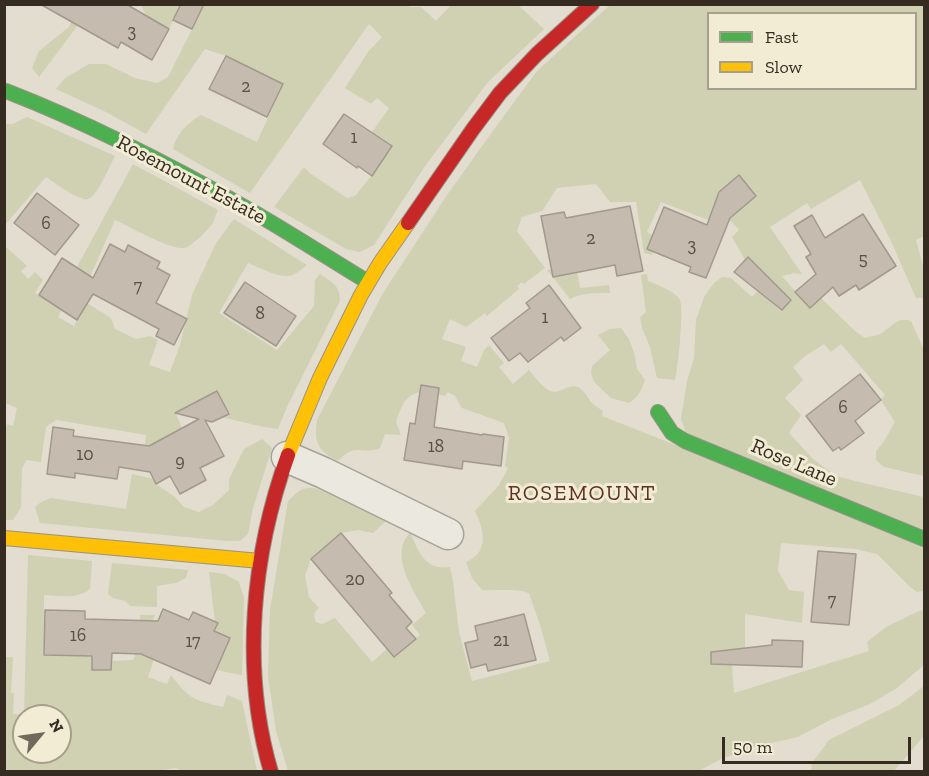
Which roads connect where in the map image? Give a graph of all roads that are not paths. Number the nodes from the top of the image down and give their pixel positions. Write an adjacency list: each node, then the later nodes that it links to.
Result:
1 (592, 4): 3 (street)
2 (6, 91): 3 (street, Rosemount Estate)
3 (368, 282): 5 (street)
4 (658, 412): 8 (street, Rose Lane)
5 (287, 457): 6 (street); 9 (street)
6 (448, 534)
7 (4, 538): 9 (street)
8 (924, 539)
9 (260, 561): 10 (street)
10 (271, 771)

